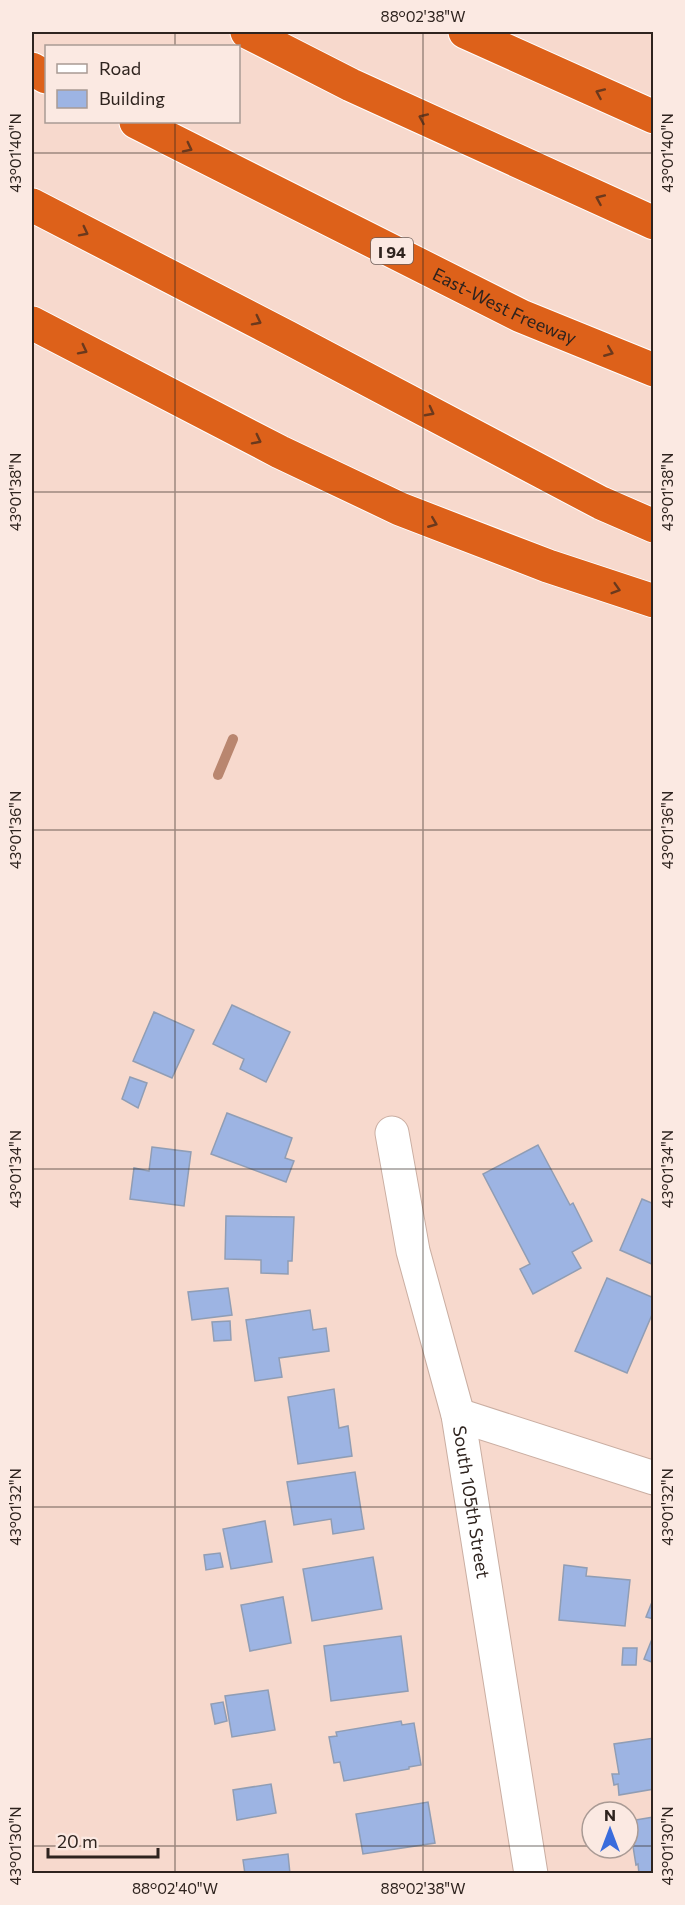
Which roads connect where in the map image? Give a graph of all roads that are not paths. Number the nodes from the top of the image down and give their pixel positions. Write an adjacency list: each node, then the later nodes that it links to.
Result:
1 (248, 32): 6 (highway, one-way to 1)
2 (465, 32): 3 (highway, one-way to 2)
3 (654, 117)
4 (138, 123): 8 (highway, East-West Freeway / I 94, one-way to 8)
5 (32, 206): 9 (highway, one-way to 9)
6 (654, 223)
7 (32, 323): 10 (highway, one-way to 10)
8 (654, 370)
9 (654, 526)
10 (654, 601)
11 (392, 1133): 12 (street, South 105th Street)
12 (458, 1415): 13 (street); 14 (street, South 105th Street)
13 (654, 1478)
14 (531, 1874)

